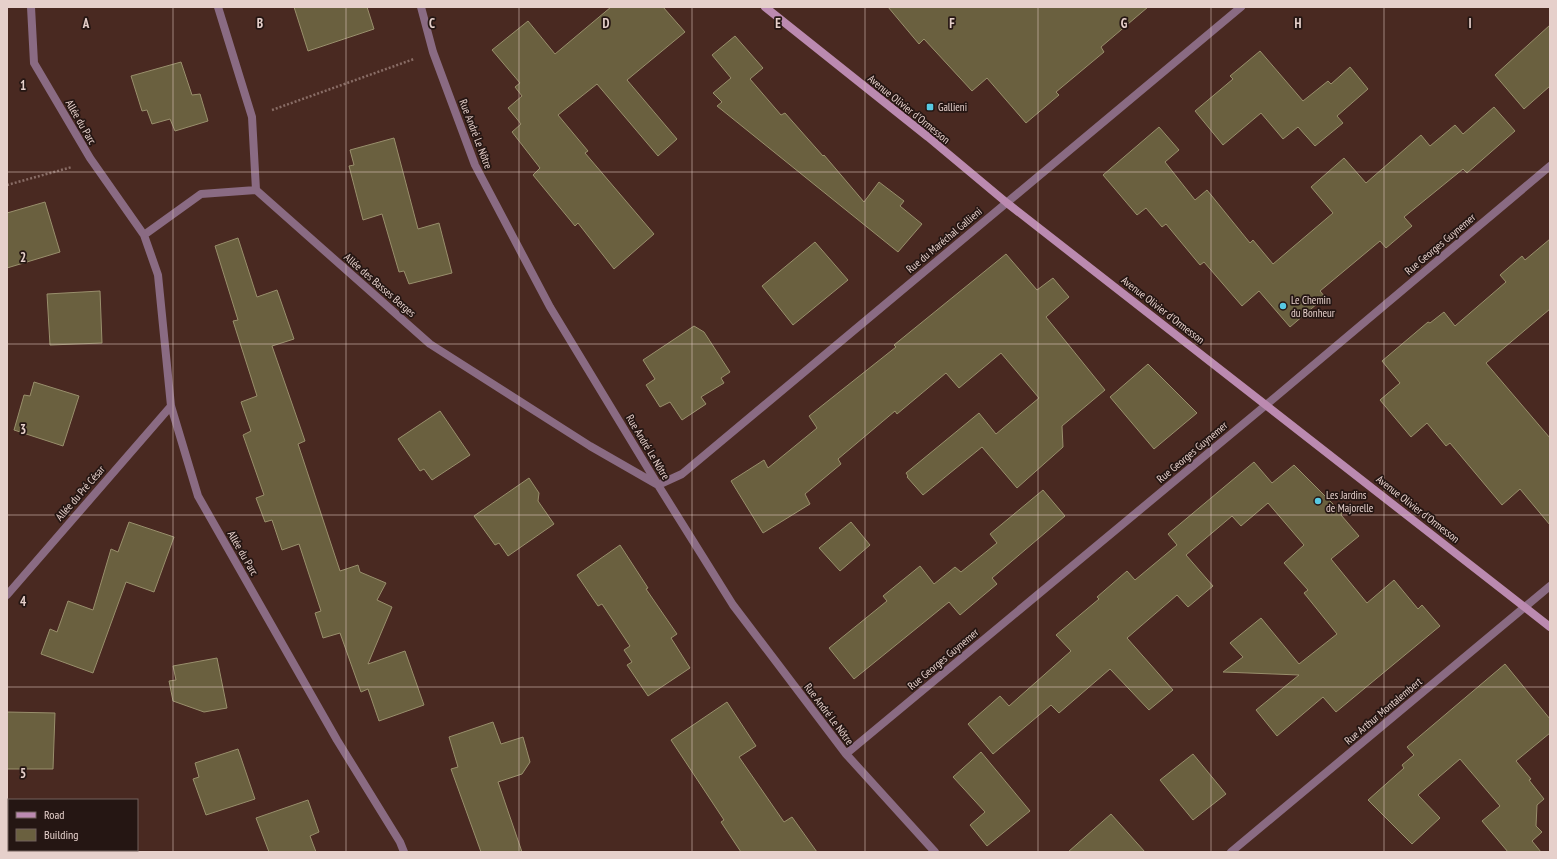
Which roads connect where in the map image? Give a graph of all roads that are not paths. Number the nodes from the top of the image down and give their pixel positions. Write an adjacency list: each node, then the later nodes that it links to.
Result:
1 (31, 7): 9 (street, Allée du Parc)
2 (218, 7): 7 (street)
3 (421, 7): 12 (street, Rue André Le Nôtre)
4 (765, 7): 8 (main road, Avenue Olivier d'Ormesson)
5 (1241, 7): 8 (street, Rue du Maréchal Gallieni)
6 (1550, 166): 10 (street, Rue Georges Guynemer)
7 (256, 190): 9 (street); 12 (street, Allée des Basses Berges)
8 (1007, 203): 10 (main road, Avenue Olivier d'Ormesson); 12 (street, Rue du Maréchal Gallieni)
9 (144, 235): 11 (street, Allée du Parc)
10 (1266, 405): 15 (main road, Avenue Olivier d'Ormesson); 17 (street, Rue Georges Guynemer)
11 (171, 406): 14 (street, Allée du Pré César); 18 (street, Allée du Parc)
12 (658, 484): 17 (street, Rue André Le Nôtre)
13 (1550, 586): 15 (street, Rue Arthur Montalembert)
14 (7, 595)
15 (1524, 607): 16 (main road, Avenue Olivier d'Ormesson); 20 (street, Rue Arthur Montalembert)
16 (1550, 627)
17 (846, 754): 19 (street, Rue André Le Nôtre)
18 (404, 852)
19 (935, 852)
20 (1231, 852)

